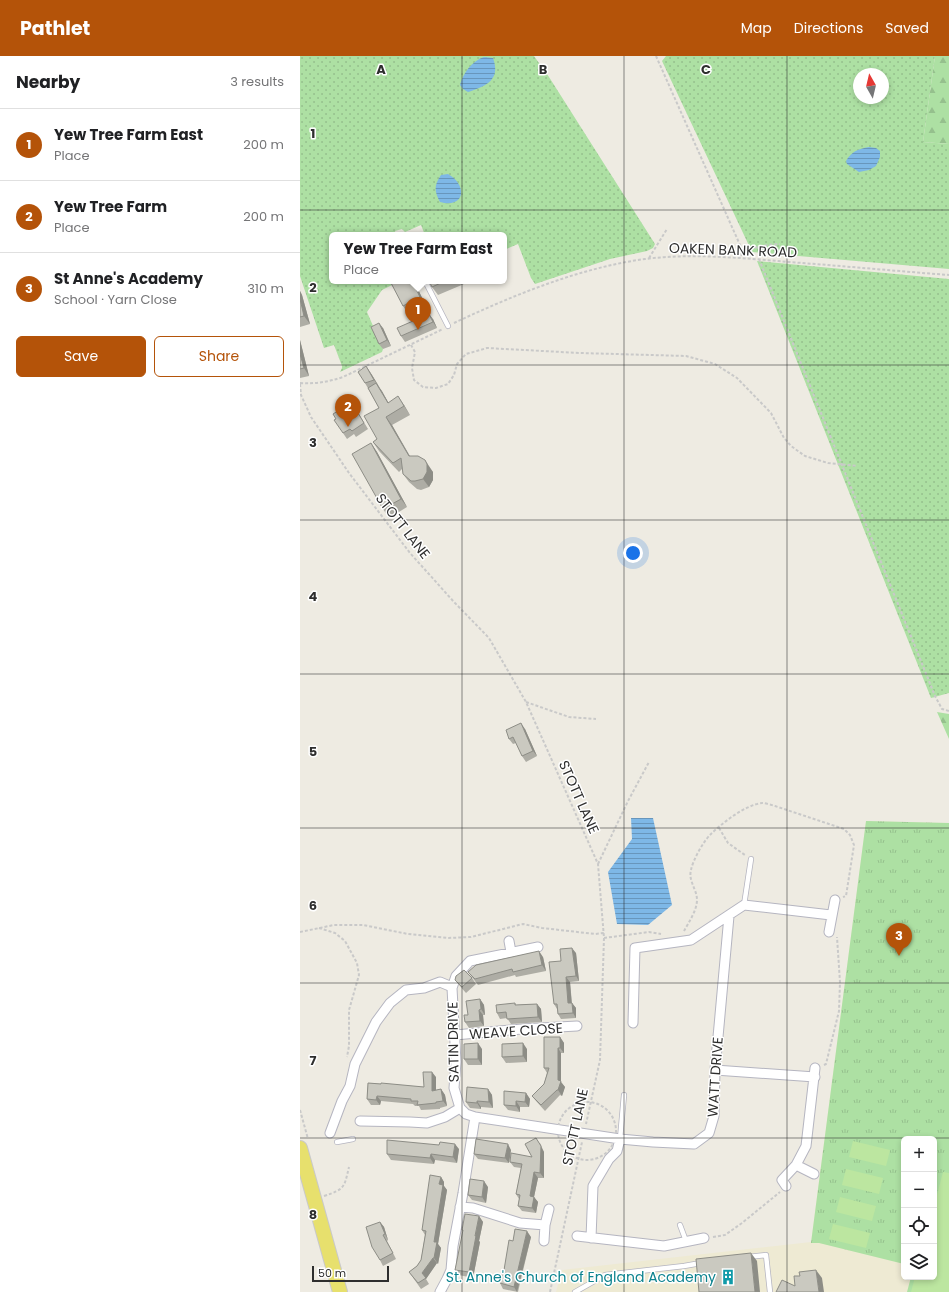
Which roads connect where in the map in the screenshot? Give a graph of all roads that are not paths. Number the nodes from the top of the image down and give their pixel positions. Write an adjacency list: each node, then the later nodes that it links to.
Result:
1 (427, 284): 2 (lane)
2 (448, 326)
3 (751, 859): 5 (lane)
4 (835, 900): 6 (street)
5 (744, 905): 6 (street); 7 (street)
6 (831, 915): 8 (street)
7 (729, 916): 13 (street); 16 (street, WATT DRIVE)
8 (830, 932)
9 (509, 941): 11 (street)
10 (538, 947): 11 (street, SATIN DRIVE)
11 (511, 952): 12 (street, SATIN DRIVE)
12 (452, 987): 15 (street, SATIN DRIVE); 21 (street, SATIN DRIVE)
13 (633, 1023)
14 (577, 1026): 15 (street, WEAVE CLOSE)
15 (455, 1035): 18 (street, SATIN DRIVE)
16 (715, 1070): 23 (street, WATT DRIVE); 26 (street)
17 (624, 1095): 23 (lane)
18 (460, 1108): 19 (street); 20 (street)
19 (475, 1117): 23 (street, WATT DRIVE); 29 (street)
20 (360, 1121)
21 (330, 1133)
22 (352, 1139): 24 (lane)
23 (620, 1139): 34 (street)
24 (337, 1142)
25 (304, 1144): 40 (main road)
26 (796, 1165): 27 (street); 28 (street)
27 (814, 1174)
28 (786, 1186)
29 (460, 1207): 31 (street); 41 (street)
30 (548, 1209): 31 (street)
31 (545, 1225): 37 (street)
32 (680, 1225): 36 (lane)
33 (577, 1236): 34 (street)
34 (591, 1238): 36 (street)
35 (704, 1238): 36 (street)
36 (686, 1241)
37 (544, 1242)
38 (744, 1258): 43 (lane)
39 (706, 1262): 42 (lane)
40 (340, 1292)
41 (440, 1292)
42 (576, 1292)
43 (770, 1292)

